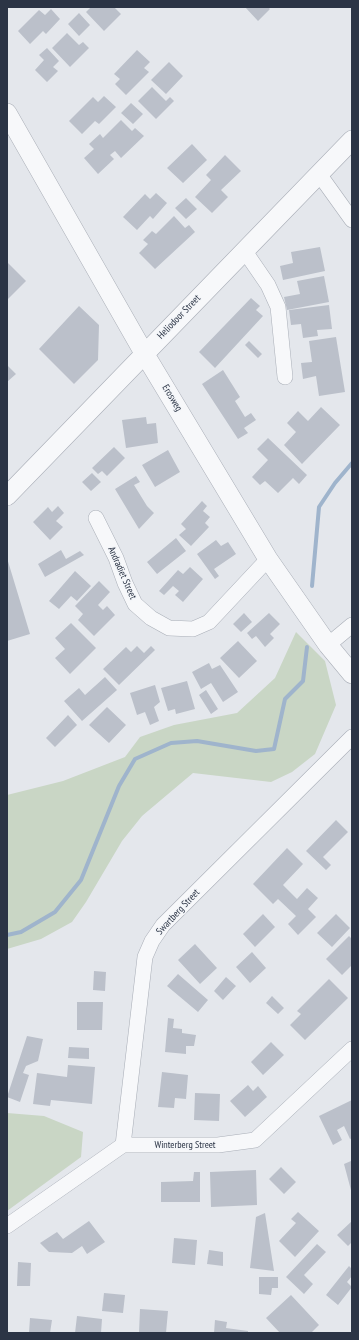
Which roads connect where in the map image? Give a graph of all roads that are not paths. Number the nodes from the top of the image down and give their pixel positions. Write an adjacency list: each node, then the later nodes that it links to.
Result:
1 (7, 113): 6 (street, Erosweg)
2 (352, 140): 3 (street, Heliodoor Street)
3 (319, 174): 4 (street); 5 (street, Heliodoor Street)
4 (352, 220)
5 (244, 250): 6 (street, Heliodoor Street); 7 (street)
6 (144, 353): 8 (street, Heliodoor Street); 10 (street, Erosweg)
7 (285, 377)
8 (7, 496)
9 (96, 518): 10 (street, Andradiet Street)
10 (268, 559): 12 (street, Erosweg)
11 (352, 625): 12 (street)
12 (328, 645): 13 (street, Erosweg)
13 (352, 674)
14 (352, 737): 16 (street, Swartberg Street)
15 (352, 1049): 16 (street, Winterberg Street)
16 (124, 1145): 17 (street)
17 (7, 1226)

